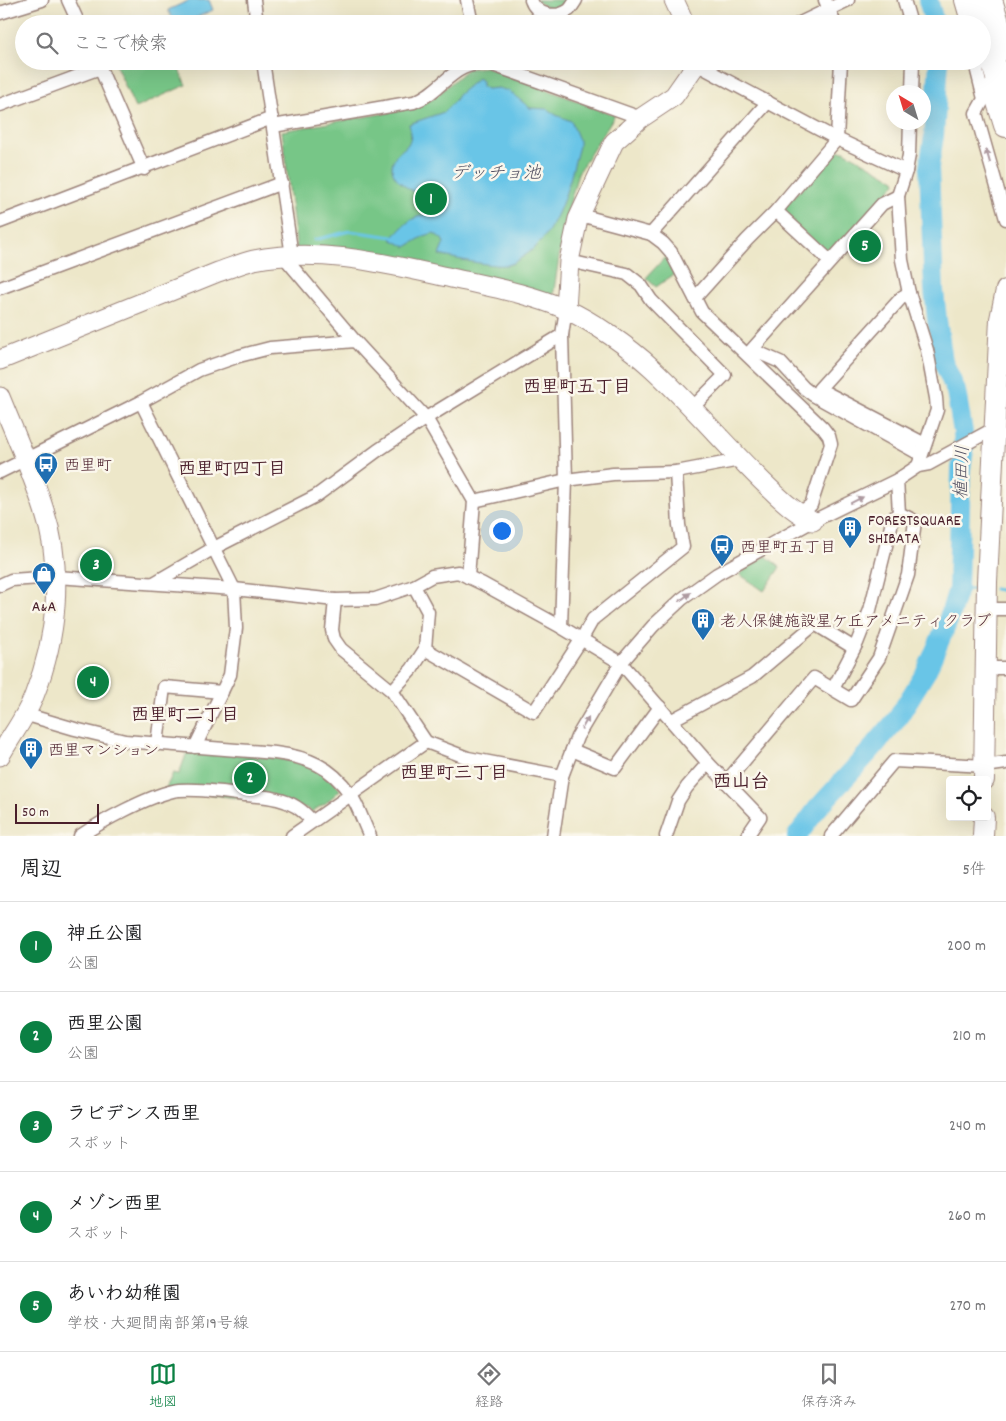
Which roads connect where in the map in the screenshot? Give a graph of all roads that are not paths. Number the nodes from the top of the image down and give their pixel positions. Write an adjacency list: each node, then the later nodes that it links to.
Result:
1 (42, 0): 15 (street)
2 (68, 0): 16 (street)
3 (254, 0): 17 (street)
4 (467, 0): 18 (street)
5 (531, 0): 19 (street)
6 (576, 0): 20 (street)
7 (674, 0): 21 (street)
8 (848, 0): 14 (street)
9 (904, 0): 23 (street)
10 (967, 0): 24 (highway)
11 (974, 0): 25 (highway)
12 (990, 0): 26 (highway)
13 (999, 0): 27 (highway)
14 (827, 4): 22 (street)
15 (0, 13)
16 (75, 15)
17 (256, 15)
18 (470, 15)
19 (549, 15)
20 (557, 15)
21 (681, 15)
22 (811, 15)
23 (908, 15)
24 (971, 15)
25 (979, 15)
26 (989, 15)
27 (1006, 24)
28 (991, 54): 42 (highway)
29 (86, 70): 43 (street)
30 (100, 70): 49 (street)
31 (264, 70): 45 (street)
32 (459, 70): 45 (street)
33 (507, 70): 44 (street)
34 (692, 70): 44 (street)
35 (709, 70): 41 (street)
36 (841, 70): 48 (street)
37 (913, 70): 40 (street)
38 (977, 70): 55 (street, one-way to 38)
39 (991, 70): 46 (highway)
40 (912, 85)
41 (768, 102): 48 (street); 57 (street)
42 (1006, 103)
43 (0, 105)
44 (641, 118): 54 (street)
45 (273, 122): 49 (street); 51 (street)
46 (1006, 125)
47 (910, 130): 50 (street)
48 (837, 139): 50 (street); 53 (street)
49 (144, 168): 56 (street)
50 (906, 171): 52 (street)
51 (282, 183): 58 (street); 61 (street)
52 (898, 196): 60 (street); 62 (street)
53 (776, 211): 60 (street); 64 (street)
54 (580, 215): 57 (street); 59 (street)
55 (1006, 219)
56 (0, 222)
57 (651, 234): 64 (street)
58 (288, 256): 65 (street); 67 (street); 69 (street)
59 (569, 261): 65 (street); 72 (street)
60 (830, 261): 68 (street)
61 (0, 288)
62 (909, 292): 75 (street); 75 (street)
63 (1005, 294): 74 (main road)
64 (695, 298): 68 (street)
65 (566, 309): 66 (street); 72 (street)
66 (562, 335): 73 (street); 81 (street)
67 (355, 341): 71 (street); 73 (street)
68 (748, 355): 75 (street); 85 (street)
69 (0, 360)
70 (0, 397): 77 (street)
71 (141, 402): 77 (street); 86 (street)
72 (692, 408): 76 (street)
73 (426, 418): 83 (street); 86 (street)
74 (988, 431): 78 (street); 93 (main road)
75 (920, 448): 78 (street)
76 (740, 460): 80 (street); 85 (street)
77 (25, 461): 79 (street); 88 (street)
78 (924, 465): 82 (street)
79 (0, 472)
80 (676, 472): 81 (street); 96 (street)
81 (566, 480): 83 (street); 95 (street)
82 (896, 480): 84 (street); 85 (street, one-way to 82)
83 (474, 501): 87 (street)
84 (899, 513): 97 (street); 101 (street)
85 (805, 518): 99 (street, one-way to 85)
86 (214, 548): 89 (street); 92 (street)
87 (468, 576): 91 (street); 95 (street)
88 (56, 577): 89 (street); 90 (street); 105 (street)
89 (154, 583): 92 (street)
90 (0, 585)
91 (414, 586): 94 (street); 98 (street)
92 (234, 589): 94 (street); 103 (street)
93 (992, 599): 100 (main road)
94 (334, 600): 102 (street)
95 (561, 627): 96 (street)
96 (581, 640): 98 (street); 99 (street)
97 (854, 648): 101 (street); 106 (street)
98 (425, 649): 102 (street)
99 (621, 663): 104 (street); 110 (street, one-way to 99)
100 (996, 668): 114 (main road)
101 (833, 689): 116 (street)
102 (392, 691): 107 (street)
103 (222, 692): 108 (street); 109 (street)
104 (660, 707): 106 (street); 110 (street)
105 (24, 714): 108 (street); 111 (street)
106 (672, 720): 112 (street)
107 (426, 742): 115 (street); 117 (street)
108 (157, 744): 109 (street)
109 (195, 747): 117 (street)
110 (572, 750): 115 (street)
111 (0, 756)
112 (708, 763): 116 (street); 124 (street)
113 (1006, 763): 114 (street)
114 (985, 773): 126 (street)
115 (562, 776): 123 (street)
116 (726, 782): 125 (street)
117 (351, 795): 118 (street); 122 (street)
118 (312, 821): 120 (street); 121 (street)
119 (984, 821): 127 (main road)
120 (80, 836)
121 (292, 836)
122 (370, 836)
123 (553, 836)
124 (666, 836)
125 (747, 836)
126 (832, 836)
127 (984, 836)

